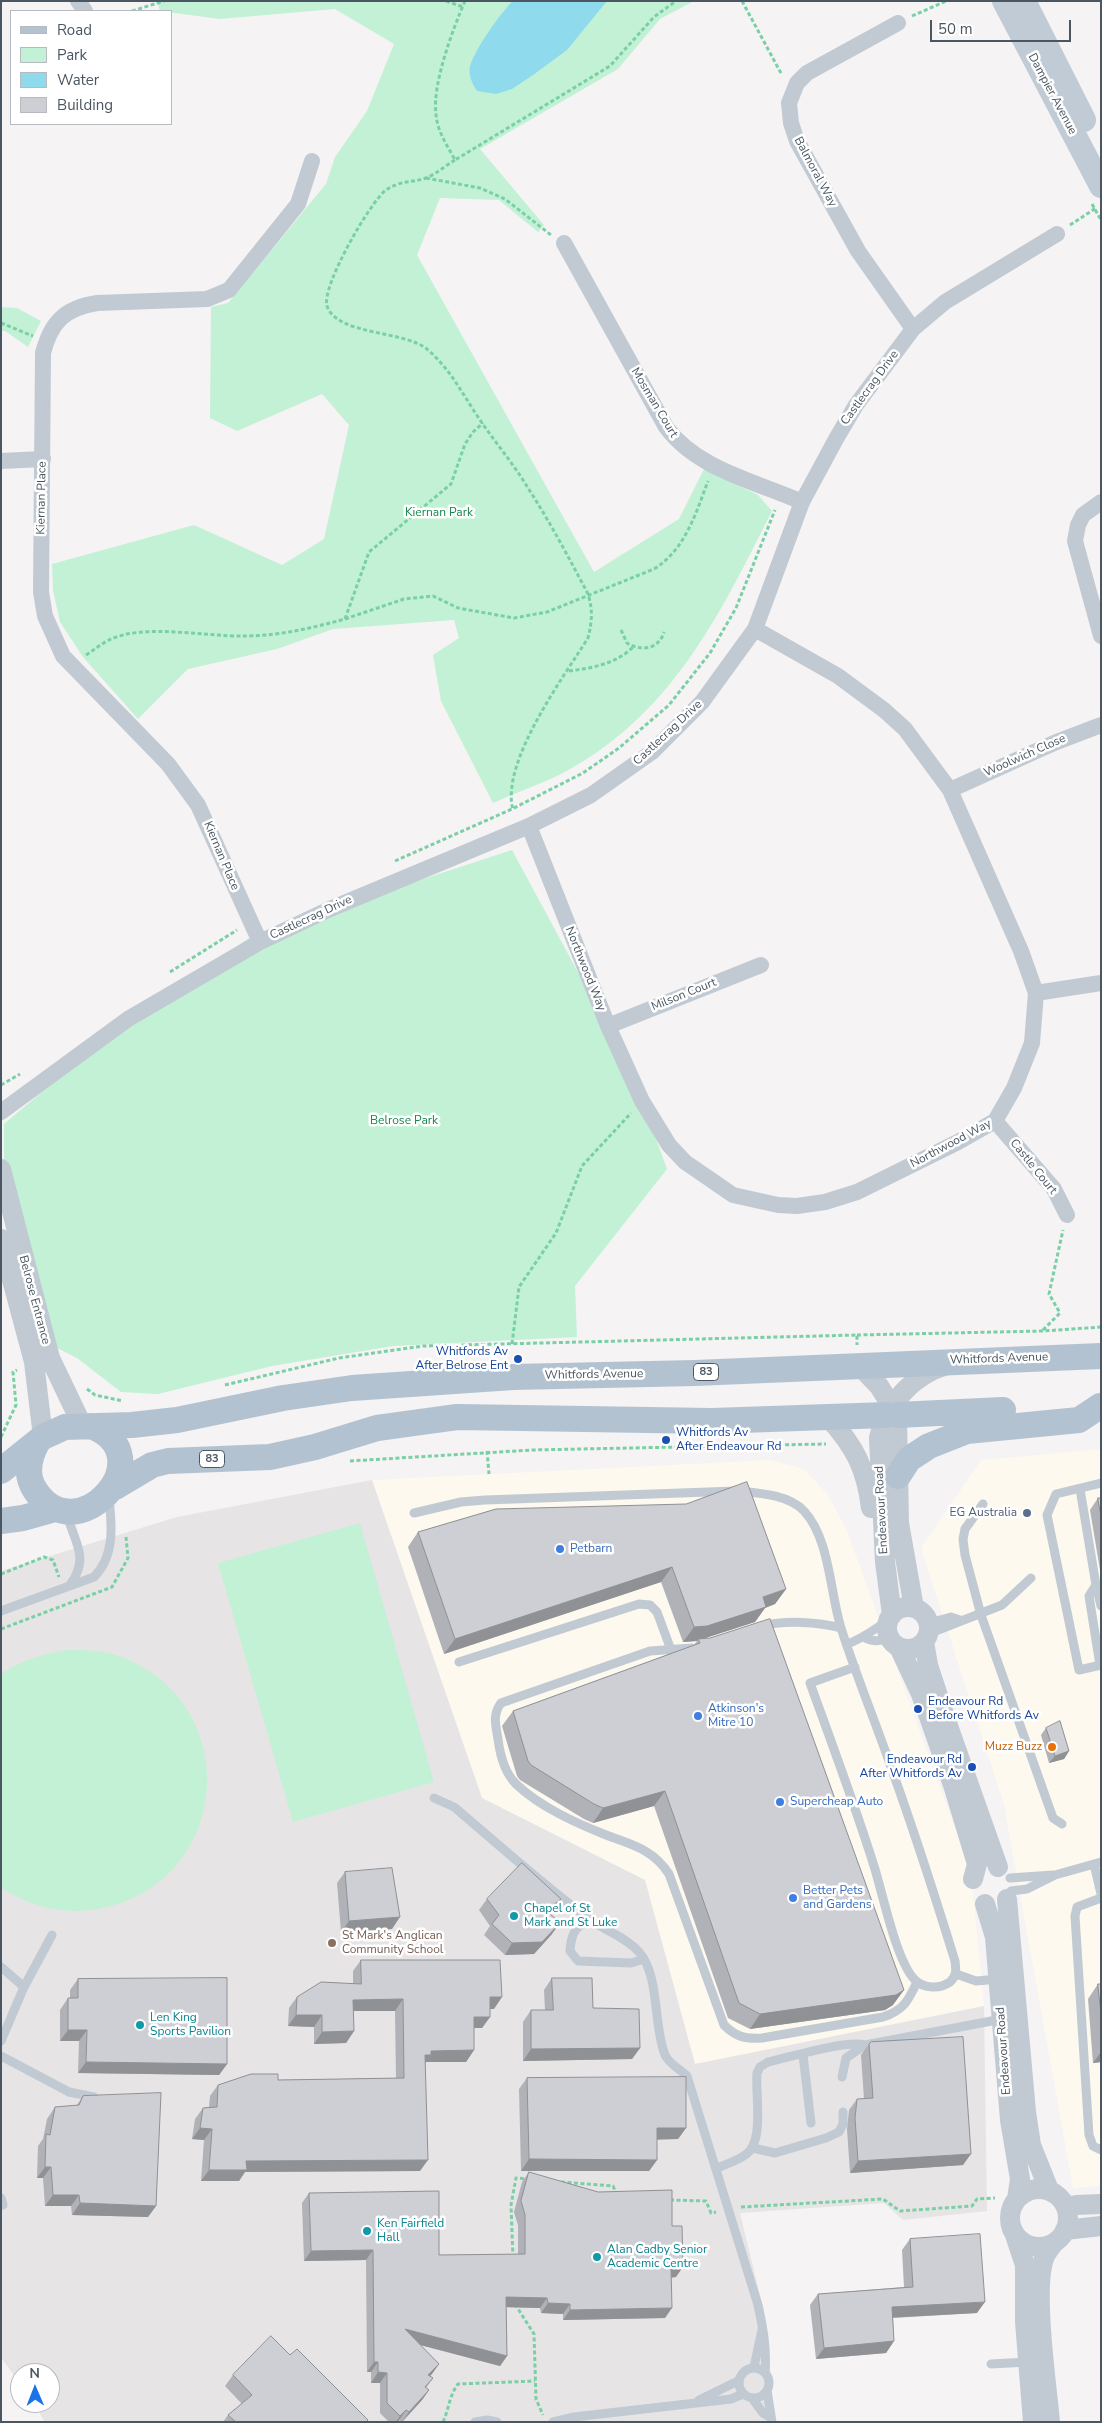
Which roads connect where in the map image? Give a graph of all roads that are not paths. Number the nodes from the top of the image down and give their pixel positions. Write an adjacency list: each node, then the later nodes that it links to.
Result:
1 (1004, 1): 6 (main road, Dampier Avenue)
2 (1024, 1): 4 (main road, Dampier Avenue)
3 (898, 23): 9 (street, Balmoral Way)
4 (1101, 151)
5 (312, 161): 10 (street, Kiernan Place)
6 (1101, 186)
7 (1057, 234): 9 (street, Castlecrag Drive)
8 (564, 242): 12 (street, Mosman Court)
9 (914, 329): 12 (street, Castlecrag Drive)
10 (43, 459): 11 (street); 19 (street, Kiernan Place)
11 (1, 461)
12 (802, 502): 14 (street, Castlecrag Drive)
13 (1101, 502): 15 (street)
14 (755, 629): 17 (street, Northwood Way); 18 (street, Castlecrag Drive)
15 (1101, 636)
16 (1101, 725): 17 (street, Woolwich Close)
17 (950, 790): 22 (street, Northwood Way)
18 (529, 826): 19 (street, Castlecrag Drive); 23 (street, Northwood Way)
19 (260, 942): 24 (street, Castlecrag Drive)
20 (761, 965): 23 (street, Milson Court)
21 (1101, 983): 22 (street)
22 (1036, 993): 25 (street, Northwood Way)
23 (608, 1026): 25 (street, Northwood Way)
24 (1, 1112)
25 (995, 1121): 27 (street, Castle Court)
26 (1, 1168): 35 (street, Belrose Entrance)
27 (1067, 1215)
28 (1, 1238): 36 (street, Belrose Entrance)
29 (1101, 1356): 30 (main road, Whitfords Avenue / 83)
30 (963, 1361): 31 (main road, Whitfords Avenue / 83); 33 (street, Endeavour Road)
31 (859, 1365): 33 (street); 35 (main road, Whitfords Avenue / 83)
32 (1100, 1406): 33 (main road, 83); 38 (main road)
33 (892, 1413): 34 (main road, 83); 38 (street, Endeavour Road); 49 (street, Endeavour Road)
34 (828, 1417): 41 (main road, 83); 49 (street)
35 (86, 1426): 36 (main road, Whitfords Avenue / 83); 41 (main road)
36 (40, 1440): 37 (main road, Whitfords Avenue / 83); 43 (main road)
37 (1, 1471)
38 (898, 1476): 51 (street, Endeavour Road)
39 (1101, 1483): 40 (lane)
40 (1080, 1489): 47 (lane); 63 (lane)
41 (112, 1491): 43 (main road, 83); 48 (lane)
42 (983, 1504): 53 (lane)
43 (61, 1510): 45 (main road, 83); 48 (lane)
44 (414, 1513): 55 (lane)
45 (1, 1521)
46 (1031, 1578): 53 (lane)
47 (1096, 1585): 50 (lane); 63 (lane)
48 (66, 1586): 52 (lane)
49 (889, 1587): 56 (street, Endeavour Road)
50 (1101, 1606)
51 (914, 1608): 56 (street); 57 (street)
52 (1, 1611)
53 (981, 1615): 57 (lane); 66 (lane)
54 (757, 1628): 55 (lane)
55 (841, 1628): 59 (lane)
56 (892, 1630): 57 (street); 58 (lane); 58 (lane); 69 (street, Endeavour Road)
57 (927, 1633): 70 (street, Endeavour Road)
58 (865, 1638): 59 (lane)
59 (847, 1644): 64 (lane)
60 (698, 1647): 61 (lane)
61 (671, 1650): 62 (lane); 80 (lane)
62 (460, 1662)
63 (1100, 1665)
64 (854, 1667): 78 (lane); 80 (lane)
65 (434, 1798): 74 (lane)
66 (1062, 1824)
67 (1097, 1863): 68 (lane); 71 (lane)
68 (1055, 1875): 70 (lane); 70 (lane)
69 (974, 1879): 70 (street); 73 (street)
70 (1007, 1884): 73 (street); 79 (street, Endeavour Road)
71 (1101, 1894)
72 (1101, 1898): 92 (lane)
73 (985, 1904): 79 (street, Endeavour Road)
74 (590, 1920): 76 (lane); 76 (lane)
75 (52, 1935): 81 (lane)
76 (644, 1959): 93 (lane)
77 (1, 1968): 81 (lane)
78 (956, 1974): 79 (lane); 80 (lane)
79 (1006, 1978): 82 (street, Endeavour Road); 94 (street, Endeavour Road)
80 (917, 1982)
81 (24, 1987): 83 (lane)
82 (1002, 2020): 84 (lane); 95 (street, Endeavour Road)
83 (1, 2041)
84 (865, 2045): 85 (lane); 87 (lane)
85 (803, 2055): 90 (lane); 91 (lane)
86 (1, 2056): 88 (lane)
87 (842, 2077)
88 (94, 2097)
89 (843, 2112): 91 (lane)
90 (811, 2123)
91 (753, 2148): 93 (lane)
92 (1101, 2150)
93 (717, 2168): 101 (lane)
94 (1049, 2190): 95 (street); 97 (street)
95 (1017, 2199): 99 (street)
96 (1101, 2204): 97 (street)
97 (1066, 2208): 100 (street)
98 (1101, 2226): 100 (street)
99 (1015, 2235): 100 (street); 102 (street)
100 (1060, 2237): 115 (street)
101 (762, 2330): 104 (lane); 105 (lane)
102 (1028, 2362): 103 (lane); 114 (street)
103 (991, 2364)
104 (754, 2367): 105 (lane); 106 (lane)
105 (765, 2373): 107 (lane)
106 (738, 2381): 108 (lane); 109 (lane)
107 (767, 2391): 108 (lane); 110 (lane)
108 (748, 2396): 109 (lane); 110 (lane)
109 (692, 2403): 113 (lane)
110 (772, 2421)
111 (475, 2422): 112 (lane)
112 (497, 2422)
113 (554, 2422)
114 (1033, 2422)
115 (1050, 2422)

